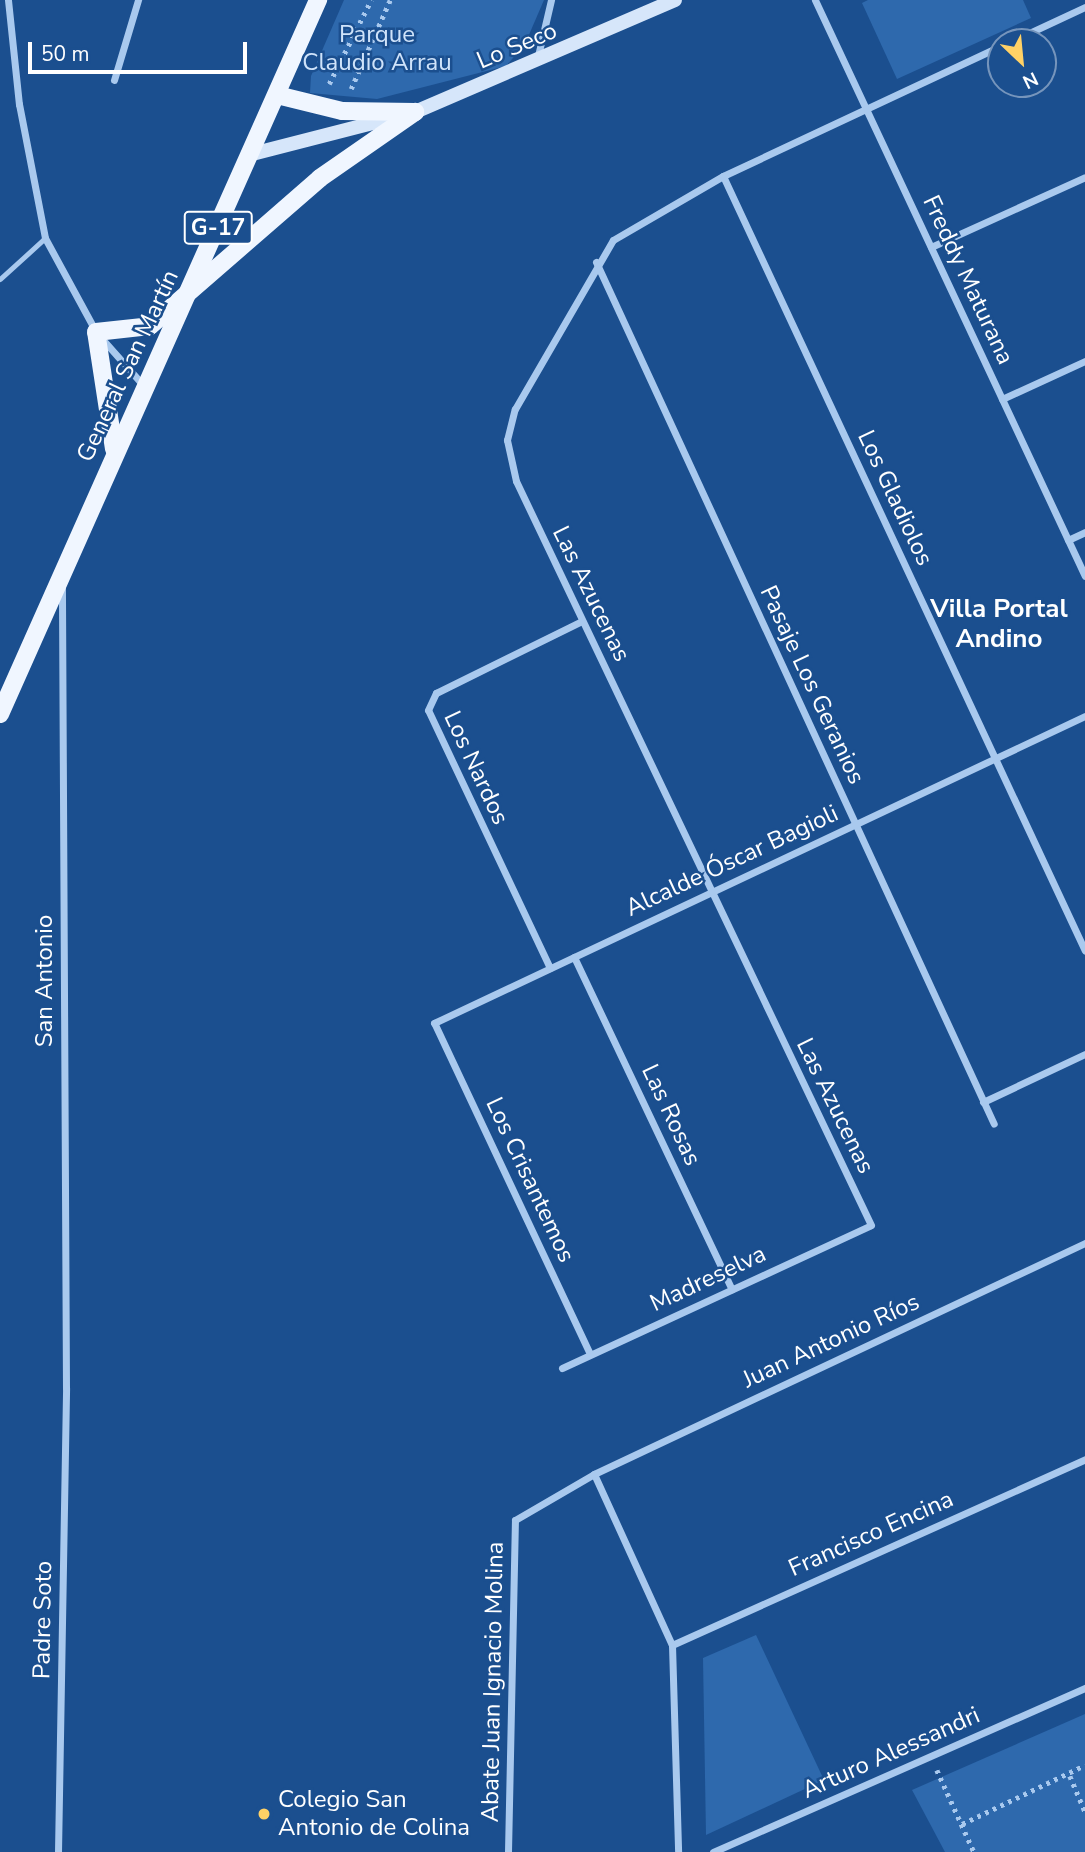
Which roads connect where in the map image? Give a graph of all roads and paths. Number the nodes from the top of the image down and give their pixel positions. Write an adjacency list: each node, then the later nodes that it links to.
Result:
1 (8, 0): 20 (street)
2 (138, 0): 12 (street)
3 (318, 0): 13 (main road, General San Martín / G-17)
4 (390, 0): 15 (path)
5 (551, 0): 11 (street)
6 (675, 0): 11 (main road, Lo Seco)
7 (815, 0): 14 (street, Freddy Maturana)
8 (1085, 7): 9 (street)
9 (1040, 28)
10 (987, 53): 14 (street, Las Azucenas)
11 (537, 64): 16 (main road, Lo Seco)
12 (114, 80)
13 (277, 95): 15 (main road); 17 (main road, General San Martín / G-17)
14 (866, 109): 18 (street, Las Azucenas); 21 (street, Freddy Maturana)
15 (342, 111): 16 (main road)
16 (415, 113): 17 (main road, Lo Seco); 24 (main road)
17 (252, 154): 24 (main road, General San Martín / G-17)
18 (723, 176): 22 (street, Las Azucenas); 37 (street, Los Gladiolos)
19 (1085, 177): 21 (street)
20 (45, 238): 23 (lane); 25 (street)
21 (931, 247): 28 (street, Freddy Maturana)
22 (596, 262): 34 (street, Las Azucenas); 38 (street, Pasaje Los Geranios)
23 (0, 279)
24 (185, 301): 25 (main road); 27 (main road, General San Martín / G-17)
25 (96, 332): 27 (street); 29 (main road)
26 (1085, 361): 28 (street)
27 (144, 386): 29 (main road, General San Martín / G-17)
28 (1002, 399): 31 (street, Freddy Maturana)
29 (114, 454): 32 (main road, General San Martín / G-17)
30 (1085, 532): 31 (street)
31 (1068, 540): 33 (street, Freddy Maturana)
32 (62, 574): 35 (main road, General San Martín / G-17); 52 (street, San Antonio)
33 (1085, 576)
34 (582, 621): 39 (street, Las Azucenas); 42 (street, Los Nardos)
35 (0, 714)
36 (1085, 716): 37 (street, Alcalde Óscar Bagioli)
37 (995, 759): 38 (street, Alcalde Óscar Bagioli); 40 (street, Los Gladiolos)
38 (855, 824): 39 (street, Alcalde Óscar Bagioli); 45 (street, Pasaje Los Geranios)
39 (712, 892): 41 (street, Alcalde Óscar Bagioli); 47 (street, Las Azucenas)
40 (1085, 951)
41 (574, 957): 42 (street, Alcalde Óscar Bagioli); 49 (street, Las Rosas)
42 (550, 968): 43 (street, Alcalde Óscar Bagioli)
43 (434, 1023): 50 (street, Los Crisantemos)
44 (1085, 1054): 45 (street)
45 (984, 1102): 46 (street, Pasaje Los Geranios)
46 (993, 1124)
47 (871, 1225): 49 (street, Madreselva)
48 (1085, 1242): 54 (street, Juan Antonio Ríos)
49 (732, 1289): 50 (street, Madreselva)
50 (590, 1354): 51 (street, Madreselva)
51 (562, 1368)
52 (66, 1388): 62 (street, Padre Soto)
53 (1085, 1459): 55 (street, Francisco Encina)
54 (594, 1474): 55 (street); 63 (street, Abate Juan Ignacio Molina)
55 (672, 1645): 64 (street)
56 (1085, 1688): 57 (street, Arturo Alessandri)
57 (931, 1756): 61 (path); 65 (street, Arturo Alessandri)
58 (1085, 1765): 59 (path)
59 (1070, 1776): 60 (path); 61 (path)
60 (1085, 1812)
61 (962, 1824): 66 (path)
62 (58, 1852)
63 (508, 1852)
64 (678, 1852)
65 (713, 1852)
66 (974, 1852)

